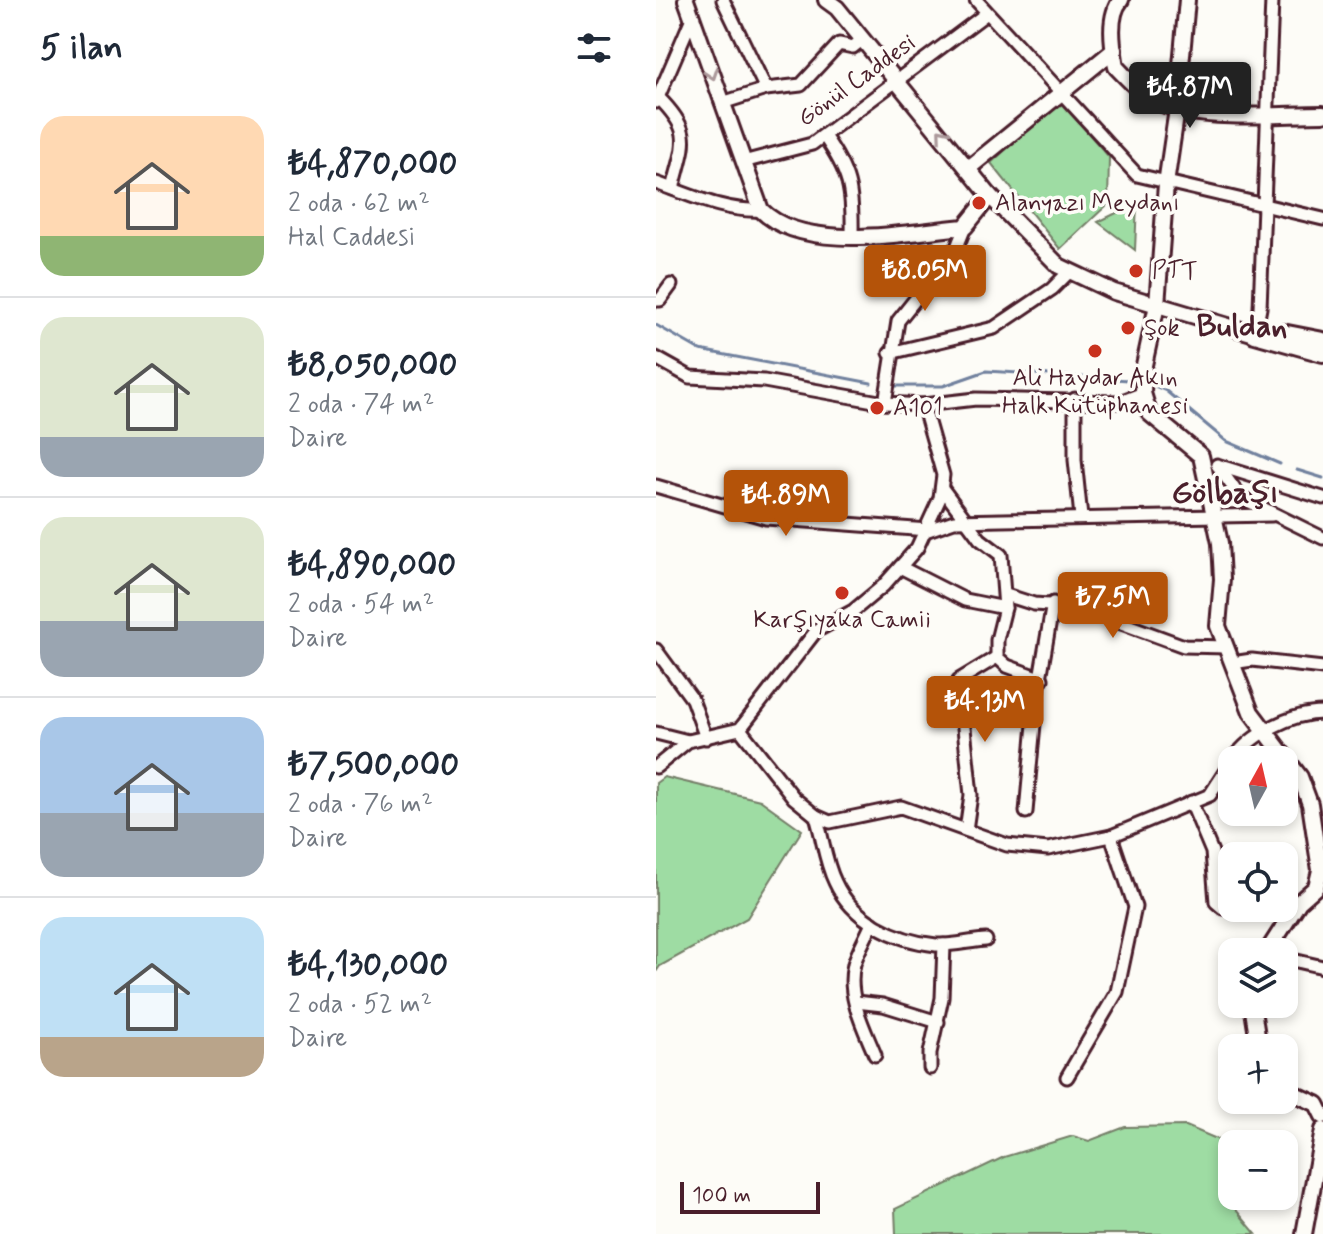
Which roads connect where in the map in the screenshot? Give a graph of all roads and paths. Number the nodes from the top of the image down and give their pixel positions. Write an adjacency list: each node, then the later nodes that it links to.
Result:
1 (686, 0): 9 (street)
2 (723, 0): 13 (street)
3 (826, 0): 10 (street)
4 (976, 0): 8 (street)
5 (1121, 0): 11 (street)
6 (1187, 0): 17 (street)
7 (1272, 0): 18 (street)
8 (987, 13): 12 (street, Gönül Caddesi); 14 (street)
9 (692, 18): 15 (street); 16 (street, one-way to 16)
10 (863, 39): 12 (street); 13 (street)
11 (1114, 50): 14 (street); 17 (street)
12 (898, 80): 20 (street, Gönül Caddesi); 22 (street, one-way to 12)
13 (766, 89): 16 (street)
14 (1061, 93): 22 (street); 24 (street)
15 (657, 100): 25 (street)
16 (722, 103): 21 (street)
17 (1177, 109): 18 (street); 24 (street)
18 (1267, 114): 19 (street); 27 (street)
19 (1323, 114)
20 (824, 136): 21 (street, Gönül Caddesi); 31 (street)
21 (743, 162): 28 (street)
22 (970, 167): 26 (street)
23 (656, 183): 25 (street)
24 (1166, 184): 27 (street); 35 (street)
25 (673, 189): 28 (street)
26 (990, 196): 30 (street); 32 (street)
27 (1262, 202): 29 (street); 36 (street)
28 (761, 210): 31 (street)
29 (1323, 219)
30 (965, 227): 31 (street); 38 (street)
31 (852, 235)
32 (1070, 271): 35 (street); 38 (street)
33 (671, 285): 34 (street)
34 (656, 300)
35 (1157, 305): 36 (street); 41 (street)
36 (1255, 334): 37 (main road); 39 (main road)
37 (1323, 341)
38 (890, 353): 43 (street)
39 (1323, 353)
40 (656, 358): 43 (street)
41 (1143, 393): 42 (street); 45 (street)
42 (1075, 399): 44 (street); 52 (street)
43 (885, 403): 44 (street)
44 (923, 405): 48 (street)
45 (1201, 456): 46 (street); 51 (street)
46 (1218, 466): 49 (street); 50 (street)
47 (656, 486): 54 (street)
48 (942, 488): 53 (street); 54 (street)
49 (1323, 498)
50 (1272, 515): 51 (street); 55 (street)
51 (1216, 516): 52 (street); 59 (street)
52 (1081, 517): 53 (street)
53 (968, 522): 54 (street); 57 (street)
54 (928, 530): 56 (street)
55 (1323, 538)
56 (900, 567): 57 (street); 66 (street)
57 (1005, 602): 58 (street); 61 (street)
58 (1053, 603): 59 (street); 64 (street)
59 (1227, 647): 62 (street)
60 (656, 650): 69 (street)
61 (997, 657): 64 (street); 77 (street)
62 (1232, 663): 63 (street); 67 (street)
63 (1323, 668)
64 (1042, 679): 75 (street)
65 (1323, 713): 67 (street)
66 (740, 729): 69 (street); 76 (street)
67 (1265, 732): 71 (street); 79 (street)
68 (656, 733): 70 (street)
69 (706, 738): 70 (street)
70 (688, 741): 72 (street)
71 (1244, 746)
72 (656, 767)
73 (1218, 783): 74 (street)
74 (1191, 802): 78 (street); 81 (street)
75 (1026, 812)
76 (816, 816): 77 (street); 82 (street)
77 (966, 830): 78 (street)
78 (1111, 836): 91 (street)
79 (1321, 873): 80 (street)
80 (1298, 899)
81 (1218, 904)
82 (872, 923): 84 (street); 87 (street)
83 (986, 940): 84 (street)
84 (944, 945): 88 (street)
85 (1298, 961): 86 (street)
86 (1323, 967)
87 (856, 1002): 88 (street); 89 (street)
88 (938, 1022): 90 (street)
89 (875, 1055)
90 (930, 1068)
91 (1067, 1077)
92 (1298, 1095): 93 (street)
93 (1323, 1116)
94 (1323, 1130): 95 (street)
95 (1304, 1234)

